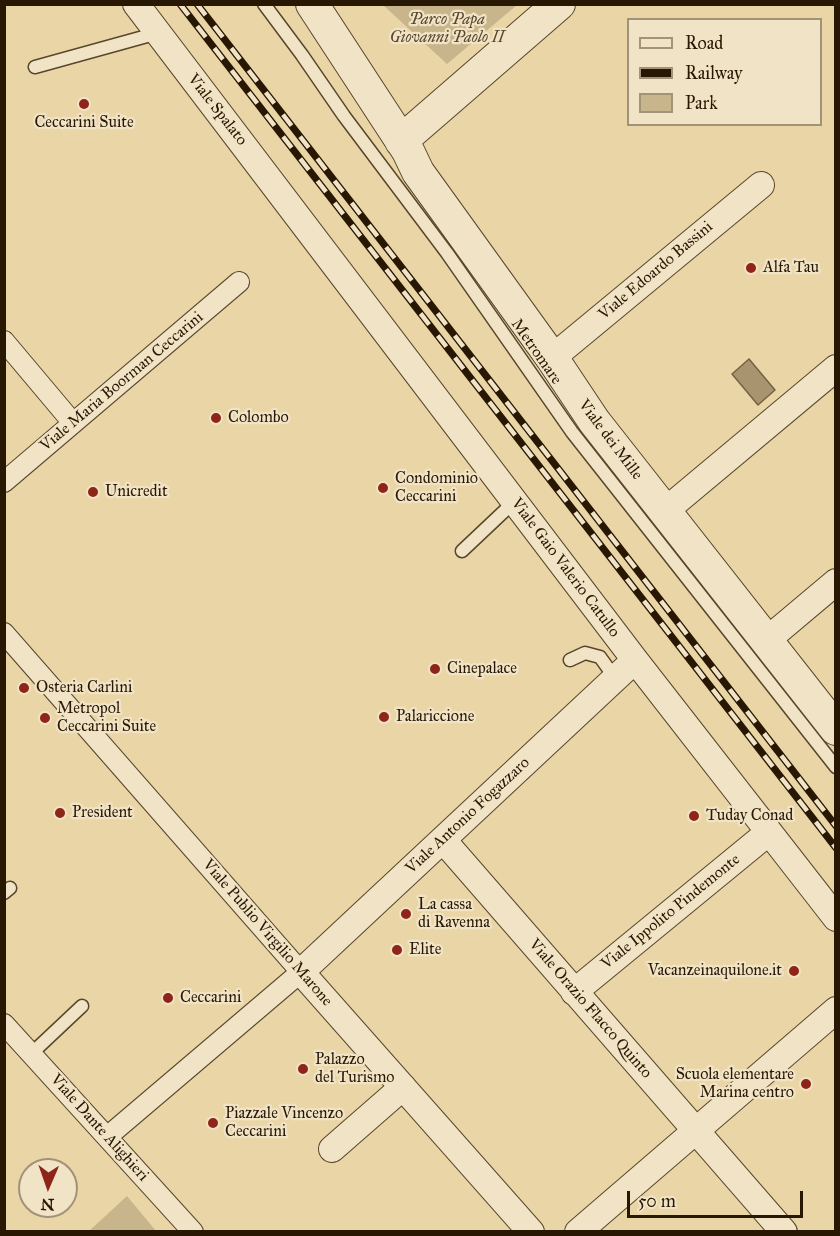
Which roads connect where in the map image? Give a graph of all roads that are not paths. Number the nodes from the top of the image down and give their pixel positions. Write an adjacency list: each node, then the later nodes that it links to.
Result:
1 (136, 4): 5 (street, Viale Spalato)
2 (264, 4): 26 (lane, Metromare)
3 (312, 4): 7 (street, Viale dei Mille)
4 (559, 4): 7 (street)
5 (158, 33): 6 (lane); 9 (street, Viale Spalato)
6 (35, 67)
7 (401, 141): 12 (street, Viale dei Mille)
8 (761, 185): 12 (street, Viale Edoardo Bassini)
9 (298, 216): 16 (street, Viale Gaio Valerio Catullo)
10 (240, 282): 14 (street, Viale Maria Boorman Ceccarini)
11 (4, 341): 14 (street)
12 (552, 358): 17 (street, Viale dei Mille)
13 (836, 368): 17 (street)
14 (73, 423): 15 (street, Viale Maria Boorman Ceccarini)
15 (4, 482)
16 (515, 501): 18 (lane); 23 (street, Viale Gaio Valerio Catullo)
17 (665, 511): 21 (street, Viale dei Mille)
18 (462, 551)
19 (836, 582): 21 (street)
20 (4, 633): 30 (street, Viale Publio Virgilio Marone)
21 (767, 640): 25 (street, Viale dei Mille)
22 (570, 660): 24 (lane)
23 (635, 660): 24 (street, Viale Antonio Fogazzaro); 27 (street, Viale Gaio Valerio Catullo)
24 (615, 678): 28 (street, Viale Antonio Fogazzaro)
25 (836, 729)
26 (836, 767)
27 (769, 832): 29 (street, Viale Gaio Valerio Catullo); 31 (street, Viale Ippolito Pindemonte)
28 (443, 840): 30 (street, Viale Antonio Fogazzaro); 31 (street, Viale Orazio Flacco Quinto)
29 (836, 918)
30 (301, 972): 36 (street, Viale Publio Virgilio Marone); 38 (street)
31 (574, 992): 37 (street, Viale Orazio Flacco Quinto)
32 (82, 1006): 35 (lane)
33 (836, 1010): 37 (street)
34 (4, 1024): 35 (street, Viale Dante Alighieri)
35 (31, 1054): 38 (street, Viale Dante Alighieri)
36 (403, 1087): 39 (street); 41 (street, Viale Publio Virgilio Marone)
37 (696, 1130): 42 (street); 43 (street, Viale Orazio Flacco Quinto)
38 (107, 1137): 40 (street, Viale Dante Alighieri)
39 (332, 1149)
40 (193, 1232)
41 (531, 1232)
42 (578, 1232)
43 (784, 1232)

